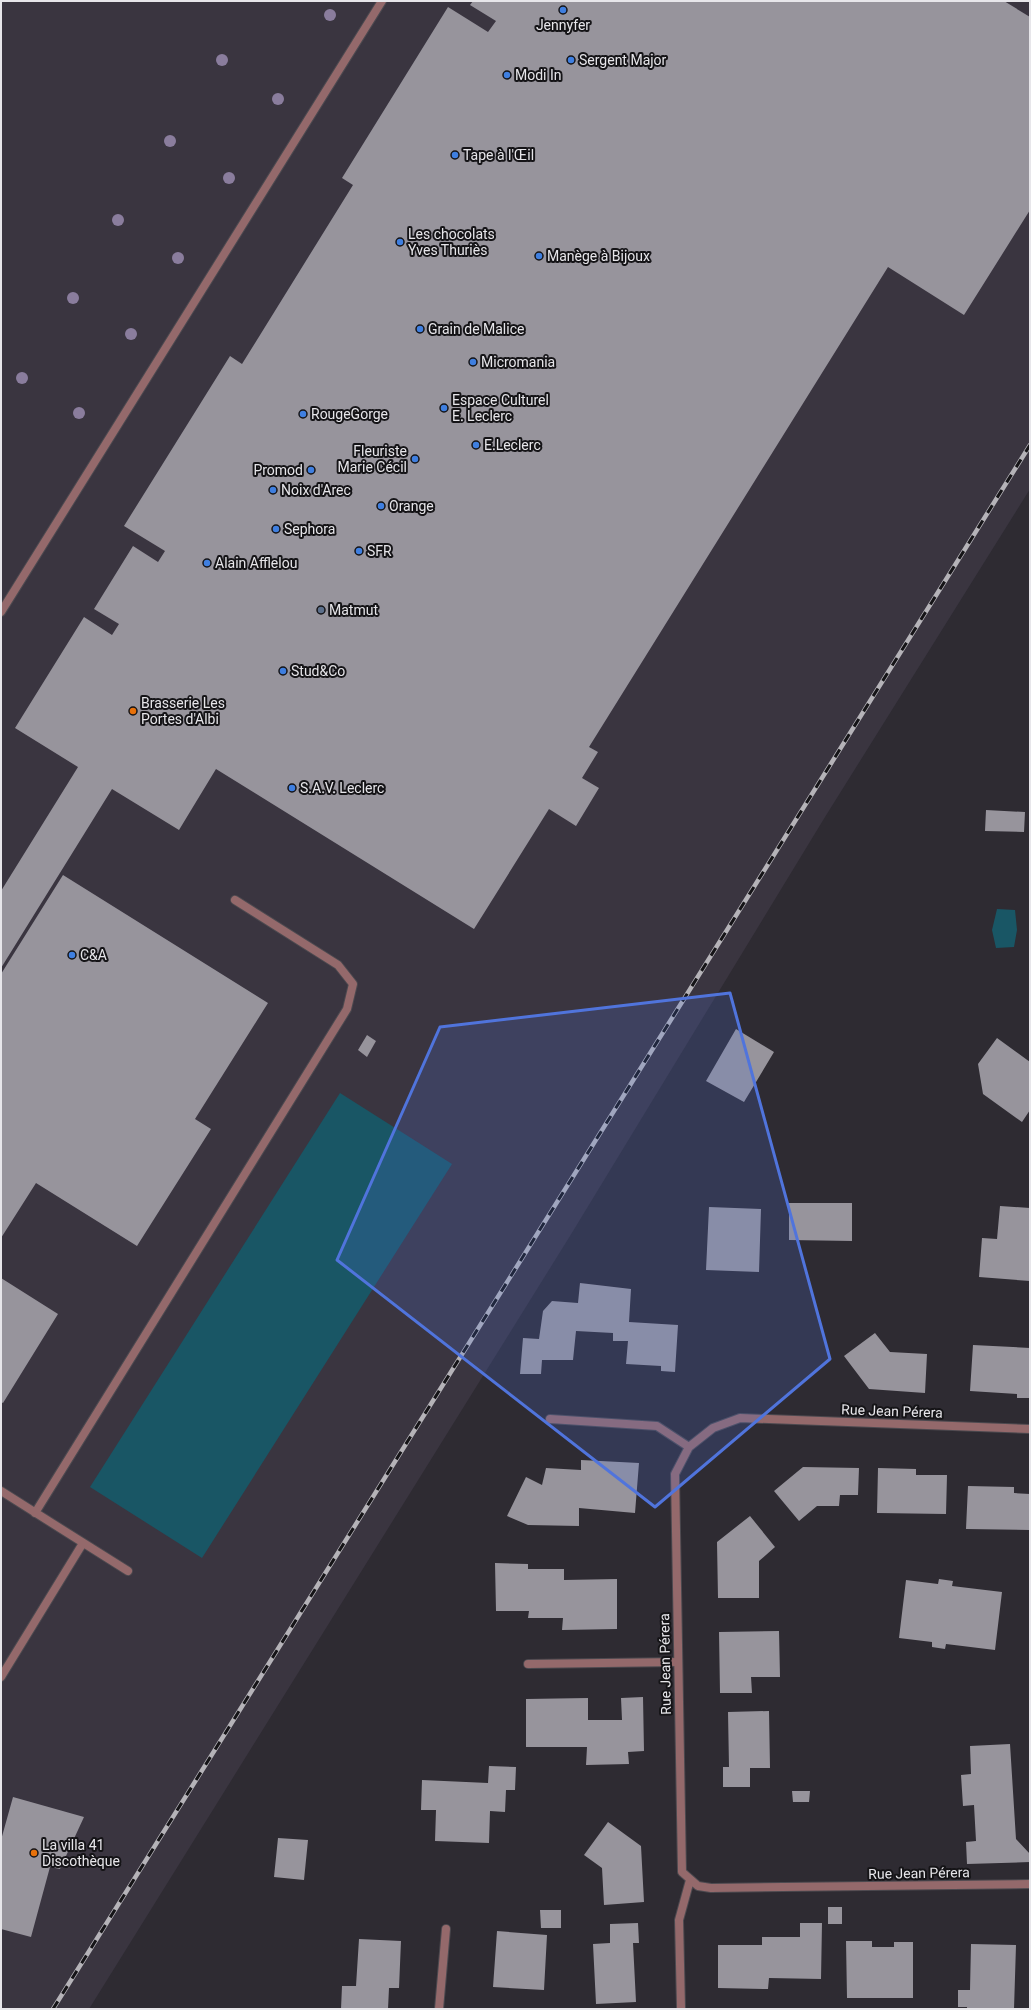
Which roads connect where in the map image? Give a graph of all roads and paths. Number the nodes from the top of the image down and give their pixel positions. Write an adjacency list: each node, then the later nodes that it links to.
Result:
1 (382, 1): 2 (street)
2 (1, 612)
3 (235, 900): 8 (street)
4 (550, 1419): 6 (street)
5 (1030, 1429): 6 (street, Rue Jean Pérera)
6 (689, 1447): 11 (street, Rue Jean Pérera)
7 (1, 1491): 8 (street)
8 (35, 1513): 9 (street)
9 (83, 1543): 10 (street); 13 (street)
10 (128, 1571)
11 (678, 1662): 12 (street); 14 (street, Rue Jean Pérera)
12 (528, 1664)
13 (2, 1675)
14 (690, 1880): 15 (street, Rue Jean Pérera); 17 (street)
15 (1030, 1884)
16 (446, 1929): 18 (street)
17 (681, 2008)
18 (439, 2009)

